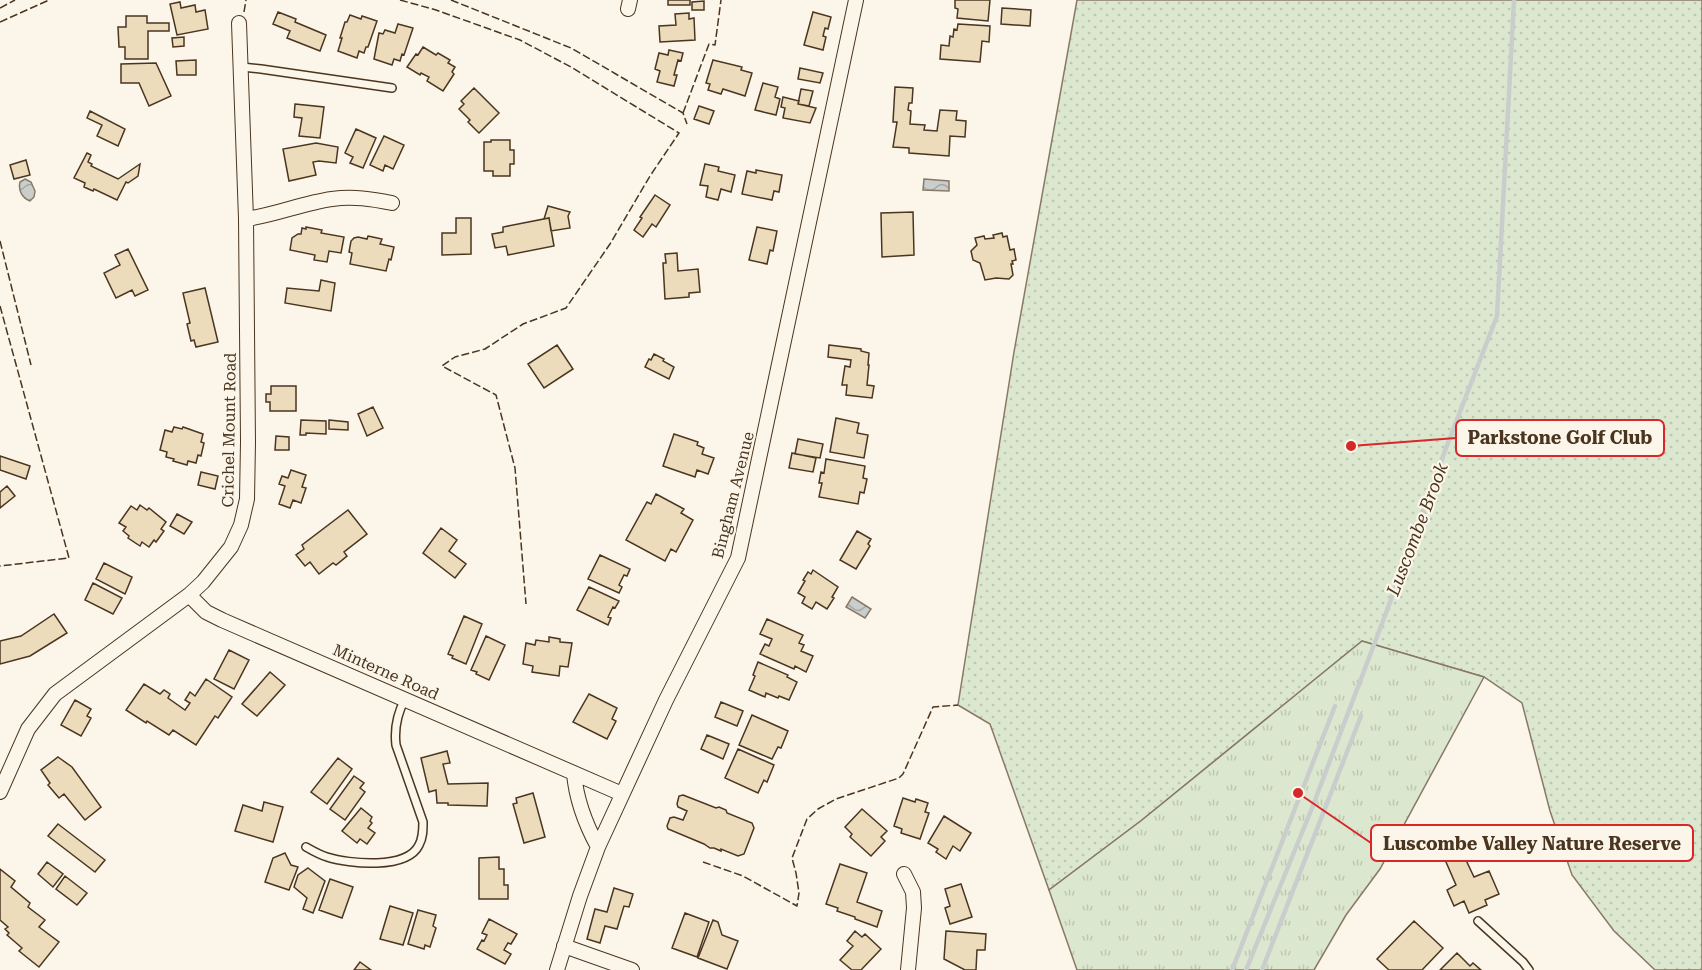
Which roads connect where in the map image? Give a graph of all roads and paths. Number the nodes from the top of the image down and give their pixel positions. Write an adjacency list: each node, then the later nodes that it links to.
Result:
1 (856, 0): 11 (street, Bingham Avenue)
2 (239, 23): 3 (street, Crichel Mount Road)
3 (242, 68): 4 (lane); 6 (street, Crichel Mount Road)
4 (392, 88)
5 (392, 203): 6 (street)
6 (246, 219): 7 (street, Crichel Mount Road)
7 (189, 596): 8 (street, Minterne Road); 10 (street, Crichel Mount Road)
8 (405, 699): 9 (street, Minterne Road); 13 (lane)
9 (574, 772): 11 (street, Minterne Road); 12 (street)
10 (0, 792)
11 (622, 794): 12 (street, Bingham Avenue)
12 (598, 847): 16 (street, Bingham Avenue)
13 (306, 848)
14 (904, 874): 19 (street)
15 (1478, 921): 20 (lane)
16 (564, 946): 17 (street, Bingham Avenue); 18 (street)
17 (557, 970)
18 (632, 970)
19 (908, 970)
20 (1529, 970)

